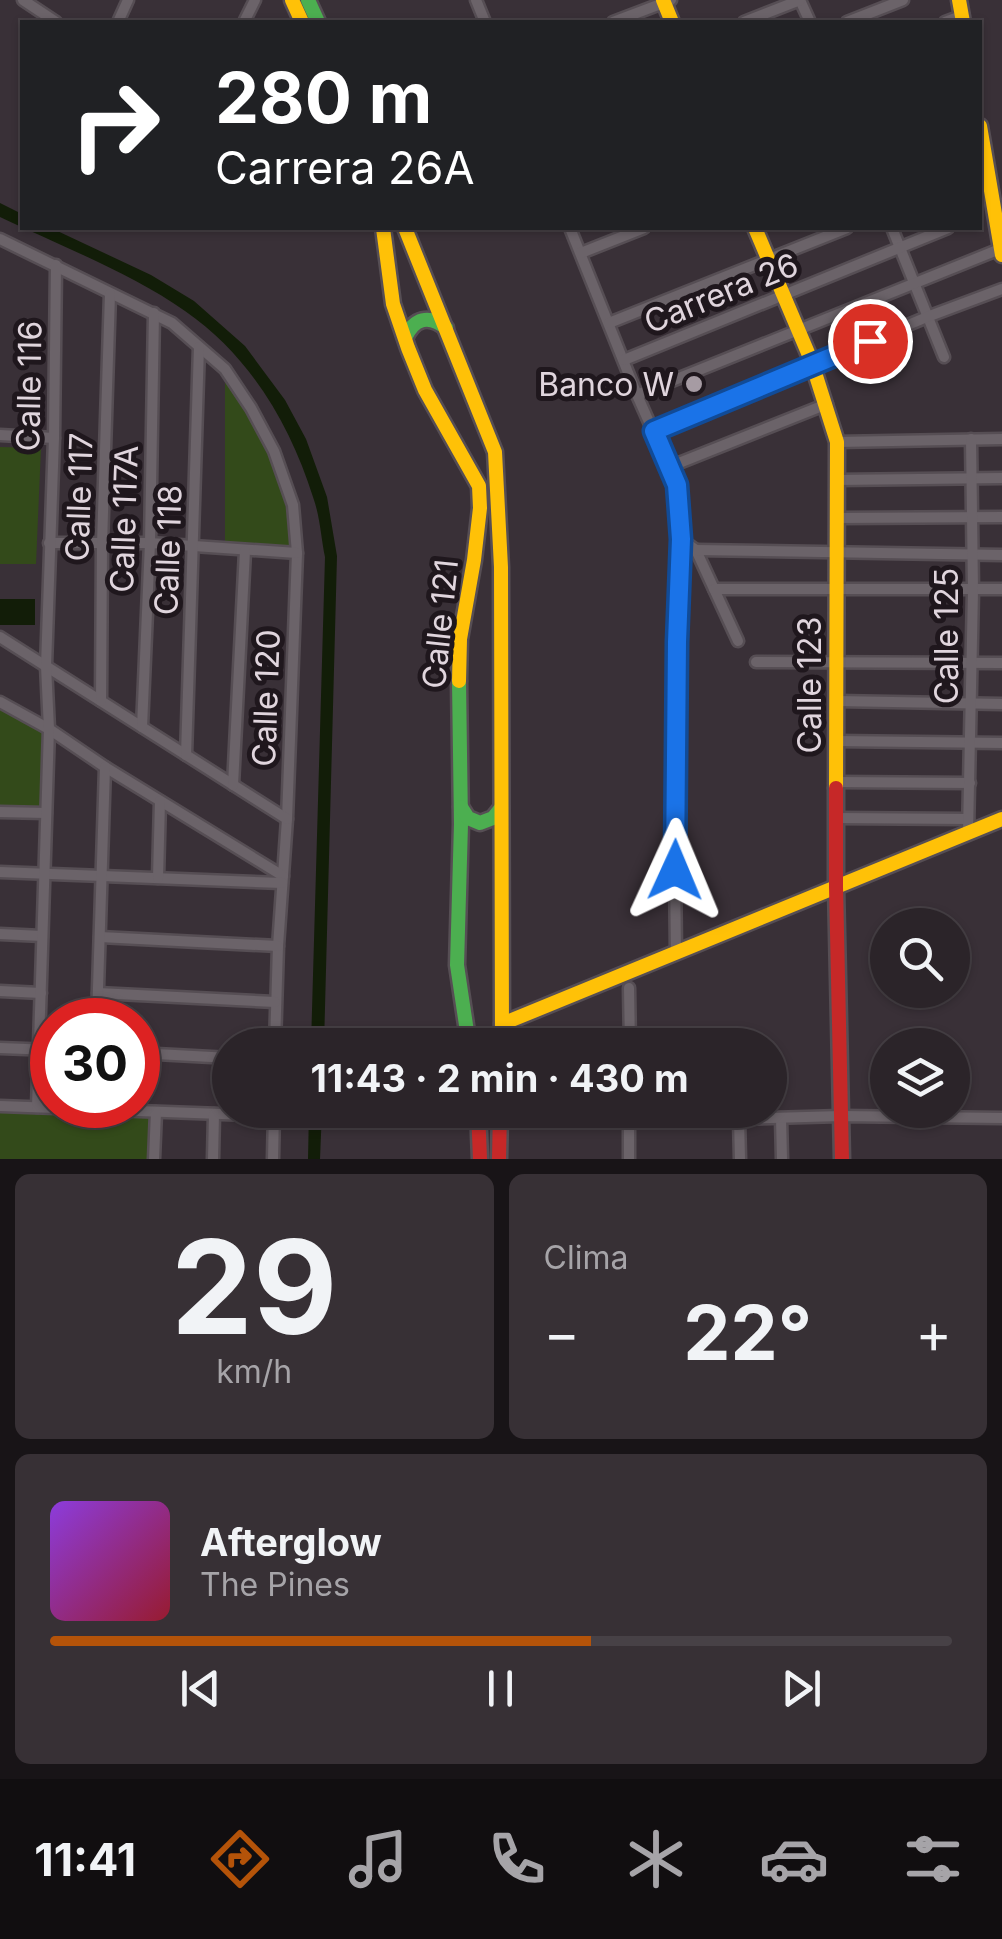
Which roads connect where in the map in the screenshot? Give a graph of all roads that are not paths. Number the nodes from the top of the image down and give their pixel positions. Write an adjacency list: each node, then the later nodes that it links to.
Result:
1 (23, 0): 5 (street)
2 (800, 0): 7 (street)
3 (902, 0): 8 (street)
4 (666, 1): 6 (street)
5 (53, 20)
6 (618, 20)
7 (749, 20)
8 (852, 20)
9 (984, 172): 10 (main road)
10 (986, 213): 21 (main road)
11 (383, 230): 34 (main road, Calle 121)
12 (406, 230): 32 (main road, Calle 121)
13 (571, 230): 22 (street)
14 (639, 230): 22 (street)
15 (756, 230): 23 (main road, Calle 123)
16 (843, 230): 23 (street)
17 (893, 230): 20 (street)
18 (943, 230): 20 (street, Carrera 26)
19 (0, 239): 24 (street)
20 (899, 246): 25 (street); 28 (street, Carrera 26)
21 (1001, 252): 25 (street)
22 (581, 253): 31 (street)
23 (769, 259): 28 (main road, Calle 123); 31 (street)
24 (56, 266): 27 (street); 43 (street, Calle 116)
25 (914, 284): 30 (street); 33 (street)
26 (1002, 289): 30 (street)
27 (110, 294): 29 (street); 57 (street, Calle 117)
28 (785, 295): 33 (main road, Calle 123); 37 (street, Carrera 26)
29 (154, 313): 35 (street); 55 (street, Calle 117A)
30 (926, 317): 36 (street); 38 (street)
31 (609, 324): 37 (street)
32 (446, 328): 34 (main road); 93 (main road, Calle 121)
33 (800, 330): 38 (main road, Calle 123); 39 (street)
34 (405, 338): 92 (main road, Calle 121)
35 (199, 347): 58 (street, Calle 118); 62 (street, Calle 120)
36 (944, 357)
37 (624, 360): 39 (street)
38 (813, 365): 40 (main road, Calle 123); 41 (street)
39 (638, 395): 41 (street)
40 (827, 404): 46 (main road, Calle 123); 47 (street)
41 (654, 431): 47 (street)
42 (0, 435): 43 (street)
43 (54, 438): 56 (street, Calle 116)
44 (1002, 438): 45 (street)
45 (971, 439): 46 (street); 48 (street, Calle 125)
46 (838, 442): 50 (main road, Calle 123)
47 (669, 467): 54 (street)
48 (971, 478): 49 (street); 50 (street); 51 (street, Calle 125)
49 (1002, 478)
50 (837, 480): 53 (main road, Calle 123)
51 (971, 517): 52 (street); 53 (street); 63 (street, Calle 125)
52 (1002, 517)
53 (837, 518): 61 (main road, Calle 123)
54 (681, 539): 59 (street); 110 (street)
55 (150, 543): 57 (street); 58 (street); 81 (street, Calle 117A)
56 (50, 544): 57 (street); 75 (street, Calle 116)
57 (102, 544): 76 (street, Calle 117)
58 (194, 546): 60 (street); 86 (street, Calle 118)
59 (696, 550): 61 (street); 66 (street)
60 (245, 551): 62 (street); 90 (street)
61 (837, 551): 63 (street); 65 (main road, Calle 123)
62 (297, 553): 98 (street, Calle 120)
63 (971, 554): 64 (street); 68 (street, Calle 125)
64 (1002, 555)
65 (836, 588): 66 (street); 68 (street); 72 (main road, Calle 123)
66 (714, 589): 70 (street)
67 (1002, 589): 68 (street)
68 (973, 590): 73 (street, Calle 125)
69 (0, 637): 75 (street)
70 (738, 642)
71 (756, 662): 72 (street)
72 (837, 662): 73 (street); 77 (main road, Calle 123)
73 (971, 662): 74 (street); 79 (street, Calle 125)
74 (1002, 663)
75 (46, 666): 76 (street); 82 (street, Calle 116)
76 (100, 701): 81 (street)
77 (837, 701): 79 (street); 83 (main road, Calle 123)
78 (0, 702): 82 (street)
79 (971, 704): 80 (street); 84 (street, Calle 125)
80 (1002, 704)
81 (142, 727): 86 (street)
82 (49, 730): 87 (street); 95 (street, Calle 116)
83 (836, 741): 84 (street); 88 (main road, Calle 123)
84 (970, 742): 85 (street); 89 (street, Calle 125)
85 (1002, 743)
86 (186, 755): 90 (street)
87 (106, 767): 91 (street); 102 (street)
88 (836, 782): 89 (street); 96 (main road, Calle 123)
89 (970, 783): 99 (street, Calle 125)
90 (232, 785): 98 (street)
91 (160, 801): 103 (street); 104 (street)
92 (461, 806): 93 (main road); 120 (main road, Calle 121)
93 (502, 806): 118 (main road, Calle 121)
94 (0, 812): 95 (street)
95 (46, 813): 101 (street, Calle 116)
96 (836, 818): 99 (street); 105 (main road, Calle 123)
97 (1002, 819): 99 (main road)
98 (287, 820): 104 (street, Calle 120)
99 (968, 826): 105 (main road)
100 (0, 872): 101 (street)
101 (44, 873): 102 (street); 107 (street, Calle 116)
102 (102, 876): 103 (street); 108 (street)
103 (158, 878): 104 (street)
104 (282, 879): 109 (street, Calle 120)
105 (836, 887): 110 (main road); 131 (main road, Calle 123)
106 (0, 934): 107 (street)
107 (42, 936): 113 (street, Calle 116)
108 (100, 936): 109 (street); 114 (street)
109 (278, 946): 117 (street, Calle 120)
110 (676, 952): 118 (main road)
111 (630, 988): 122 (street)
112 (0, 991): 113 (street)
113 (40, 993): 115 (street, Calle 116)
114 (98, 993): 116 (street); 117 (street)
115 (40, 998)
116 (98, 998)
117 (276, 1002): 119 (street, Calle 120)
118 (502, 1024): 121 (main road, Calle 121)
119 (275, 1028)
120 (466, 1028)
121 (502, 1028)
122 (630, 1028)
123 (0, 1048): 124 (street)
124 (30, 1049)
125 (160, 1054): 126 (street)
126 (212, 1057)
127 (0, 1106): 128 (street)
128 (30, 1107)
129 (160, 1112): 130 (street)
130 (212, 1114)
131 (841, 1116): 132 (street); 133 (street); 150 (main road, Calle 123)
132 (787, 1118)
133 (1002, 1118)
134 (155, 1128): 142 (street)
135 (213, 1128): 143 (street)
136 (274, 1128): 144 (street)
137 (479, 1128): 145 (main road)
138 (500, 1128): 146 (main road)
139 (629, 1128): 147 (street)
140 (739, 1128): 148 (street)
141 (781, 1128): 149 (street)
142 (154, 1159)
143 (212, 1159)
144 (273, 1159)
145 (480, 1159)
146 (499, 1159)
147 (629, 1159)
148 (740, 1159)
149 (782, 1159)
150 (842, 1159)

